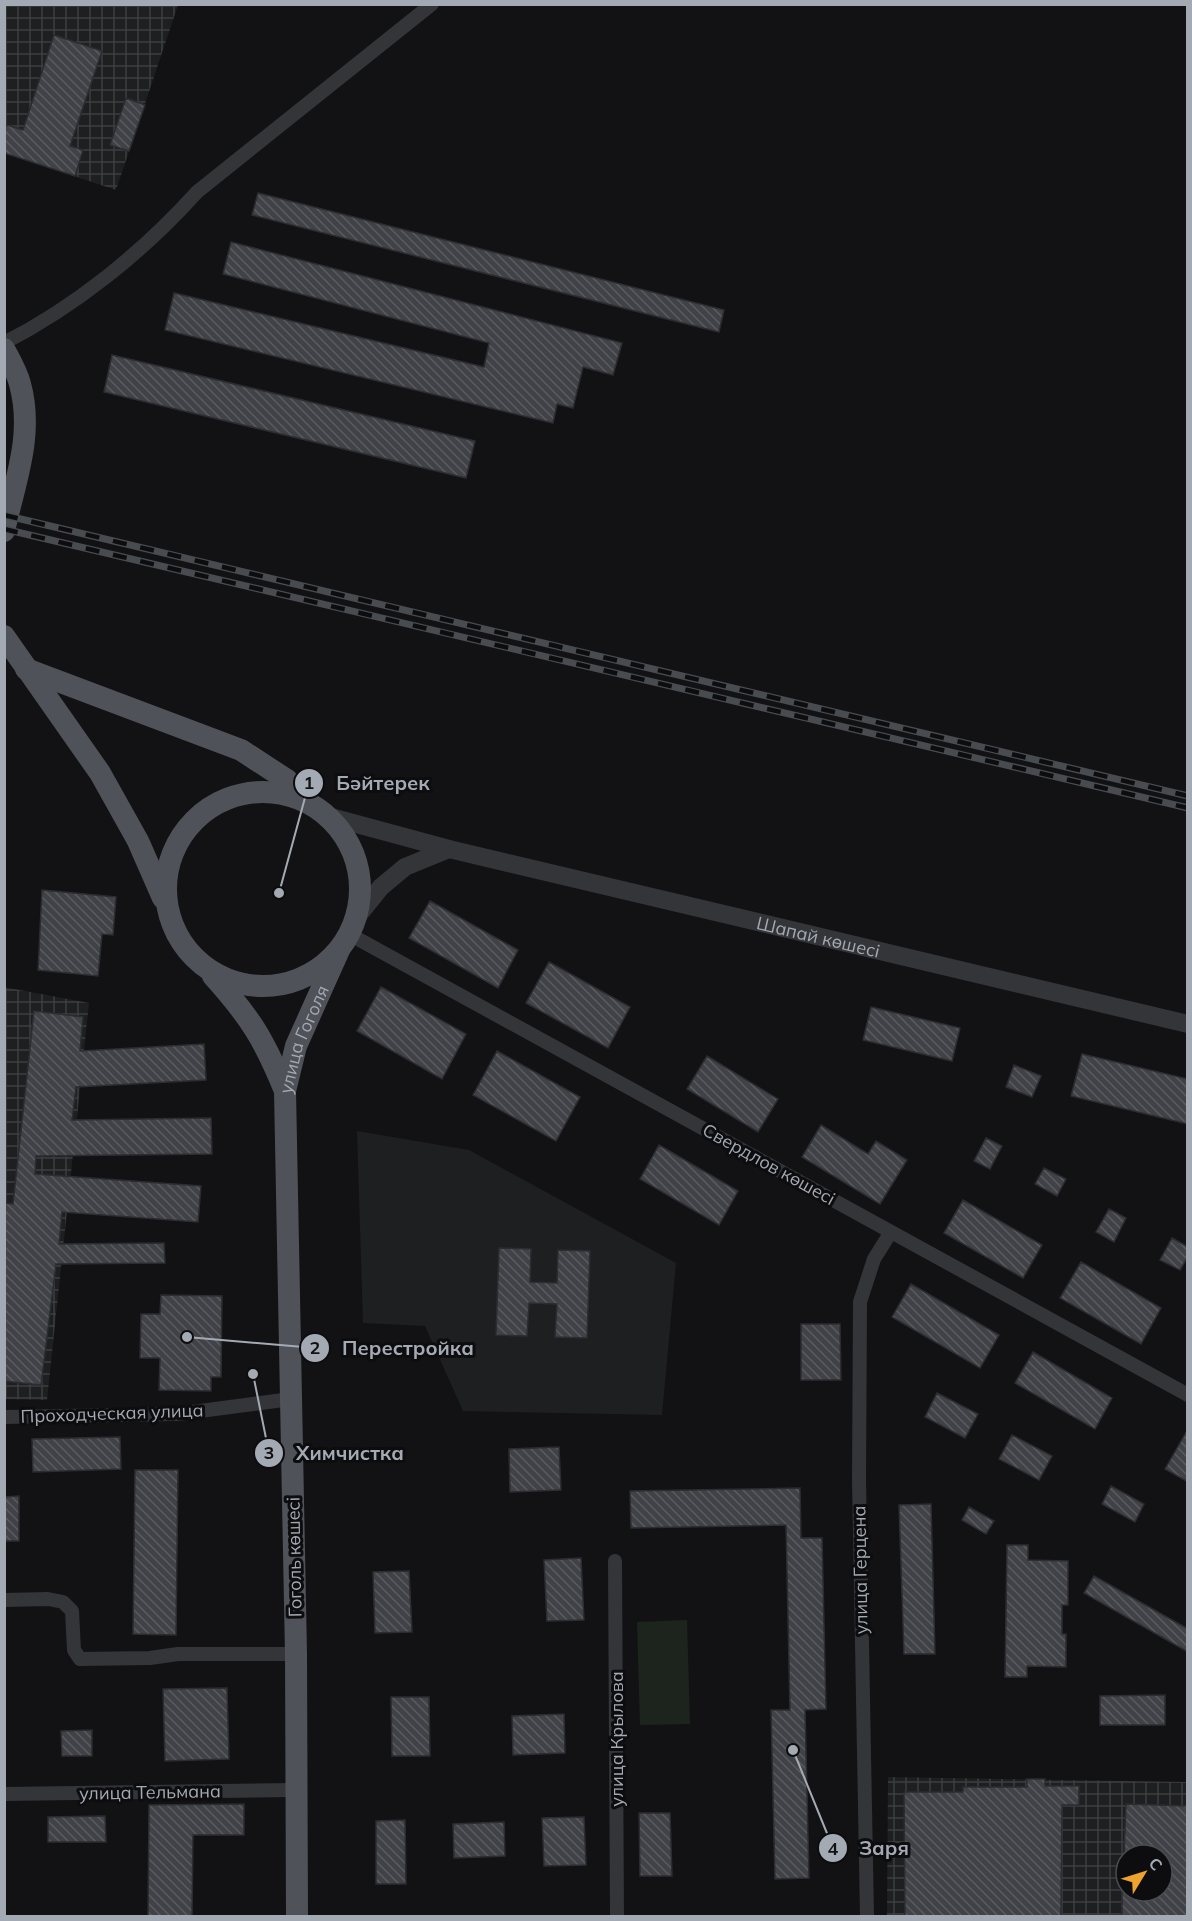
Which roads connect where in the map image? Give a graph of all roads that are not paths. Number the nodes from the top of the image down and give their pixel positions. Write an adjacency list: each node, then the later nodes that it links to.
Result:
1 (432, 4): 2 (street)
2 (4, 343)
3 (4, 350): 4 (main road)
4 (4, 531)
5 (4, 636): 7 (main road)
6 (4, 661): 7 (street)
7 (26, 669): 8 (main road); 11 (main road)
8 (305, 801): 9 (main road); 11 (main road)
9 (327, 816): 10 (street, Шапай көшесі); 12 (main road)
10 (448, 849): 12 (street); 14 (street, Шапай көшесі)
11 (168, 908): 13 (main road)
12 (348, 934): 13 (main road); 15 (main road, улица Гоголя); 16 (street, Свердлов көшесі)
13 (206, 968): 15 (main road, улица Гоголя)
14 (1188, 1024)
15 (285, 1090): 18 (main road, Гоголь көшесі)
16 (891, 1232): 17 (street, Свердлов көшесі); 27 (street, улица Герцена)
17 (1188, 1395)
18 (291, 1399): 19 (street, Проходческая улица); 22 (main road, Гоголь көшесі)
19 (4, 1417)
20 (615, 1561): 26 (street, улица Крылова)
21 (4, 1600): 22 (street)
22 (297, 1654): 23 (main road, Гоголь көшесі)
23 (296, 1790): 24 (street, улица Тельмана); 25 (main road, Гоголь көшесі)
24 (4, 1794)
25 (297, 1917)
26 (617, 1917)
27 (867, 1917)

